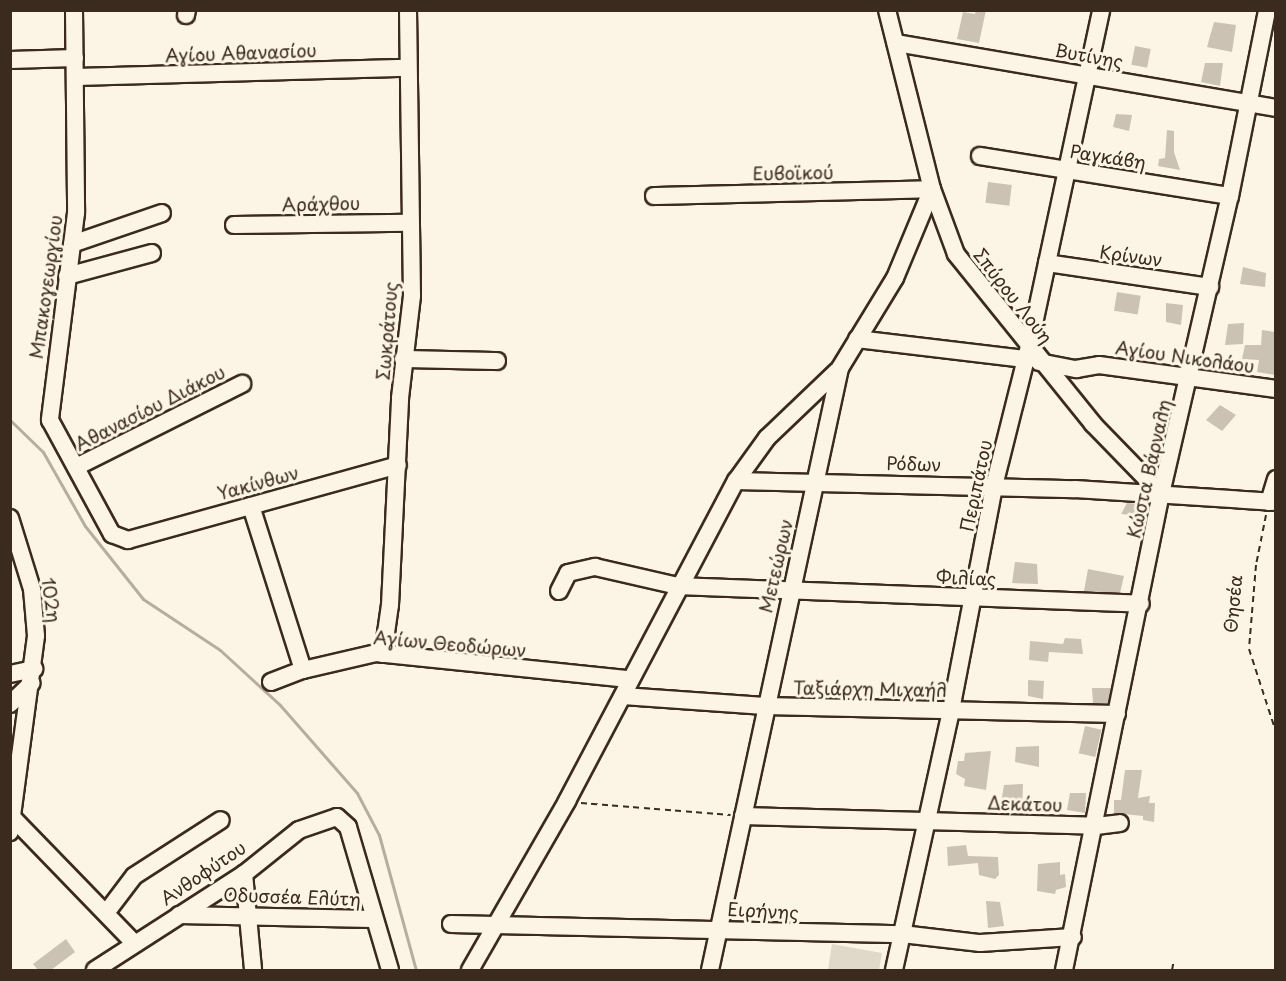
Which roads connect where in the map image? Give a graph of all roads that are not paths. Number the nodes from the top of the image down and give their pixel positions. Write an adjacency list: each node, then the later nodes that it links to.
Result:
1 (74, 10): 7 (street, Μπακογεωργίου)
2 (408, 10): 9 (street, Σωκράτους)
3 (887, 10): 6 (street, Σπύρου Λούη)
4 (1101, 10): 10 (street, Περιπάτου)
5 (1263, 11): 12 (street, Κώστα Βάρναλη)
6 (896, 43): 10 (street, Βυτίνης); 16 (street, Σπύρου Λούη)
7 (75, 58): 8 (street); 11 (street, Μπακογεωργίου)
8 (10, 60)
9 (407, 68): 11 (street, Αγίου Αθανασίου); 20 (street, Σωκράτους)
10 (1085, 75): 12 (street, Βυτίνης); 15 (street, Περιπάτου)
11 (76, 77): 22 (street, Μπακογεωργίου)
12 (1248, 103): 13 (street, Βυτίνης); 18 (street, Κώστα Βάρναλη)
13 (1275, 108)
14 (980, 156): 15 (street, Ραγκάβη)
15 (1065, 170): 18 (street, Ραγκάβη); 24 (street, Περιπάτου)
16 (932, 189): 17 (street, Ευβοϊκού); 27 (street, Μετεώρων); 28 (street, Σπύρου Λούη)
17 (654, 196)
18 (1230, 196): 26 (street, Κώστα Βάρναλη)
19 (162, 213): 22 (street)
20 (409, 222): 21 (street, Αράχθου); 29 (street, Σωκράτους)
21 (234, 225)
22 (72, 244): 25 (street, Μπακογεωργίου)
23 (152, 253): 25 (street)
24 (1047, 263): 26 (street, Κρίνων); 28 (street, Περιπάτου)
25 (67, 276): 36 (street, Μπακογεωργίου)
26 (1210, 287): 32 (street, Κώστα Βάρναλη)
27 (857, 339): 28 (street); 31 (street, Μετεώρων)
28 (1031, 356): 32 (street, Αγίου Νικολάου); 40 (street, Περιπάτου); 41 (street, Σπύρου Λούη)
29 (403, 359): 30 (street); 35 (street, Σωκράτους)
30 (497, 362)
31 (840, 368): 38 (street); 39 (street, Μετεώρων)
32 (1189, 380): 34 (street, Αγίου Νικολάου); 41 (street, Κώστα Βάρναλη)
33 (242, 384): 36 (street, Αθανασίου Διάκου)
34 (1275, 389)
35 (398, 465): 43 (street, Υακίνθων); 51 (street, Σωκράτους)
36 (76, 467): 45 (street, Μπακογεωργίου)
37 (1275, 478): 42 (street)
38 (736, 480): 39 (street, Ρόδων); 46 (street)
39 (816, 480): 40 (street, Ρόδων); 47 (street, Μετεώρων)
40 (994, 486): 41 (street, Ρόδων); 49 (street, Περιπάτου)
41 (1161, 494): 42 (street, Ρόδων); 50 (street, Κώστα Βάρναλη)
42 (1272, 502)
43 (250, 506): 45 (street, Υακίνθων); 52 (street)
44 (10, 518): 54 (street, 102η)
45 (128, 540)
46 (678, 586): 47 (street, Φιλίας); 48 (street, Φιλίας); 55 (street)
47 (791, 590): 49 (street, Φιλίας); 59 (street, Μετεώρων)
48 (560, 591)
49 (972, 598): 50 (street, Φιλίας); 60 (street, Περιπάτου)
50 (1141, 604): 61 (street, Κώστα Βάρναλη)
51 (383, 654): 52 (street, Αγίων Θεοδώρων); 55 (street, Αγίων Θεοδώρων)
52 (303, 670): 56 (street, Αγίων Θεοδώρων)
53 (10, 674): 54 (street)
54 (33, 676): 58 (street); 62 (street, 102η)
55 (629, 679): 57 (street)
56 (271, 682)
57 (623, 696): 59 (street, Ταξιάρχη Μιχαήλ); 75 (street)
58 (10, 704)
59 (765, 706): 60 (street, Ταξιάρχη Μιχαήλ); 63 (street, Μετεώρων)
60 (951, 710): 61 (street, Ταξιάρχη Μιχαήλ); 64 (street, Περιπάτου)
61 (1117, 714): 68 (street, Κώστα Βάρναλη)
62 (16, 753): 67 (street, 102η)
63 (742, 816): 64 (street, Δεκάτου); 76 (street, Μετεώρων)
64 (929, 818): 68 (street, Δεκάτου); 77 (street, Περιπάτου)
65 (221, 820): 70 (street)
66 (1120, 823): 68 (street, Δεκάτου)
67 (11, 825): 70 (street)
68 (1096, 826): 78 (street, Κώστα Βάρναλη)
69 (244, 874): 71 (street, Ανθοφύτου); 72 (street); 73 (street, Ανθοφύτου)
70 (106, 913): 79 (street)
71 (175, 915): 72 (street, Οδυσσέα Ελύτη); 79 (street, Ανθοφύτου)
72 (250, 917): 73 (street, Οδυσσέα Ελύτη); 81 (street)
73 (372, 918): 82 (street)
74 (451, 924): 75 (street, Ειρήνης)
75 (499, 924): 76 (street, Ειρήνης); 83 (street)
76 (718, 928): 77 (street, Ειρήνης); 84 (street, Μετεώρων)
77 (902, 934): 78 (street, Ειρήνης); 85 (street, Περιπάτου)
78 (1073, 937): 86 (street, Κώστα Βάρναλη)
79 (134, 943): 80 (street, Ανθοφύτου)
80 (95, 970)
81 (253, 970)
82 (390, 970)
83 (470, 970)
84 (710, 970)
85 (894, 970)
86 (1064, 970)

